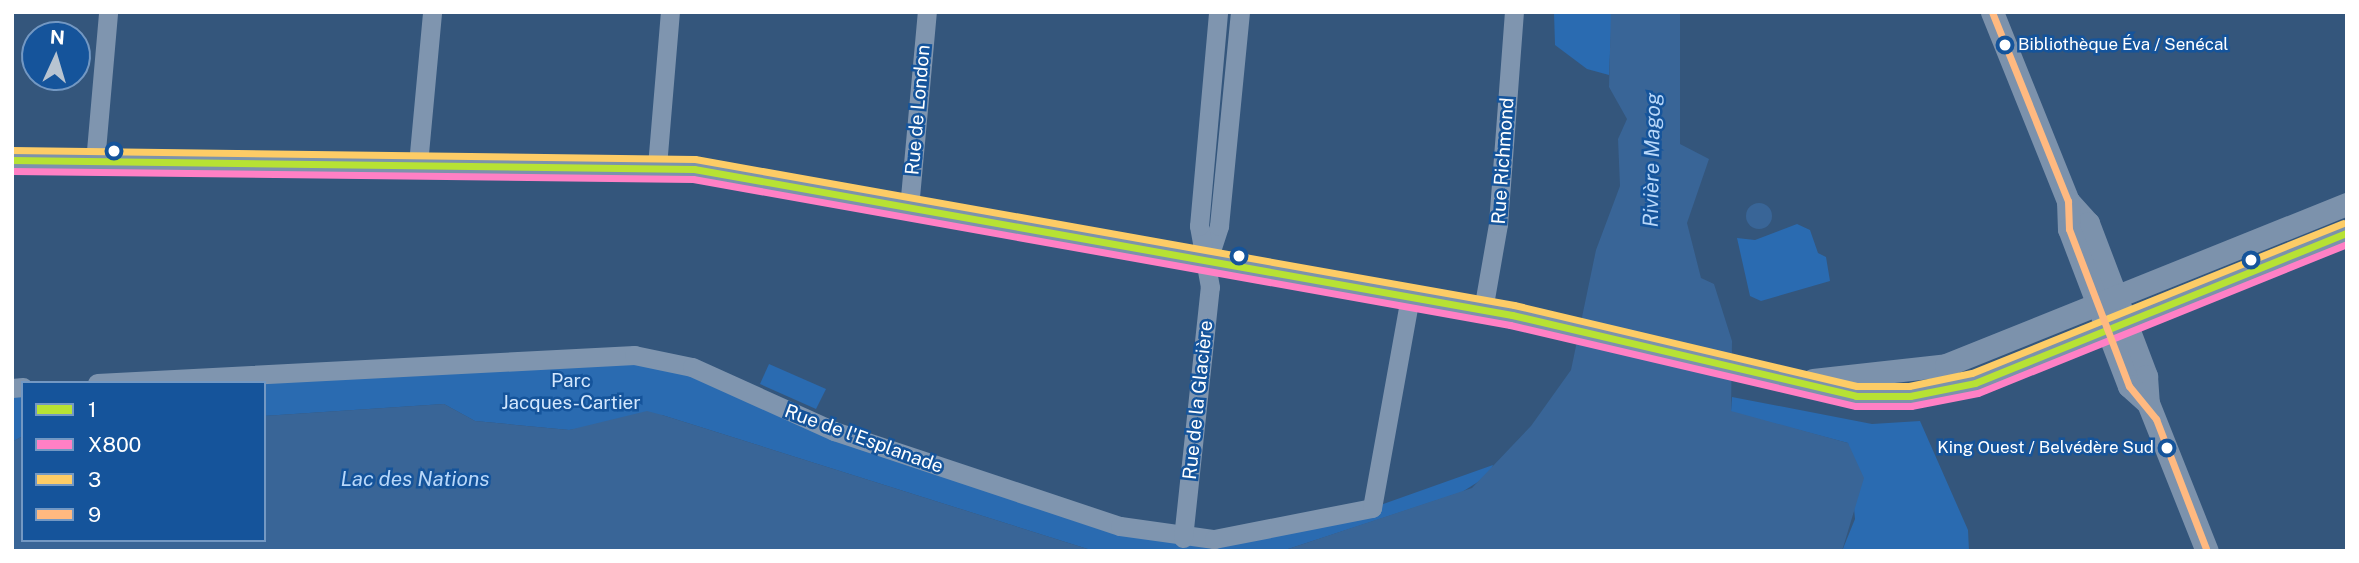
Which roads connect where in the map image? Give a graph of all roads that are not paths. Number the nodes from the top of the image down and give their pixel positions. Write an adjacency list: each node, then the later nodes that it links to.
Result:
1 (108, 12): 10 (street)
2 (432, 12): 11 (street)
3 (670, 12): 12 (street)
4 (927, 12): 14 (street, Rue de London)
5 (1218, 12): 16 (street)
6 (1240, 12): 16 (street)
7 (1514, 12): 19 (street, Rue Richmond)
8 (1992, 12): 18 (main road)
9 (12, 159): 10 (main road)
10 (95, 163): 11 (main road)
11 (418, 164): 12 (main road)
12 (657, 166): 14 (main road)
13 (2347, 204): 18 (main road)
14 (909, 208): 16 (main road)
15 (2347, 233): 20 (main road)
16 (1208, 261): 17 (main road); 23 (street, Rue de la Glacière)
17 (1410, 296): 19 (main road); 23 (street, Rue de l'Esplanade)
18 (2108, 303): 20 (main road); 21 (main road)
19 (1483, 310): 21 (main road)
20 (2117, 327): 21 (main road); 24 (main road)
21 (1806, 380)
22 (135, 381): 23 (street, Rue de l'Esplanade)
23 (1183, 538)
24 (2207, 551)

